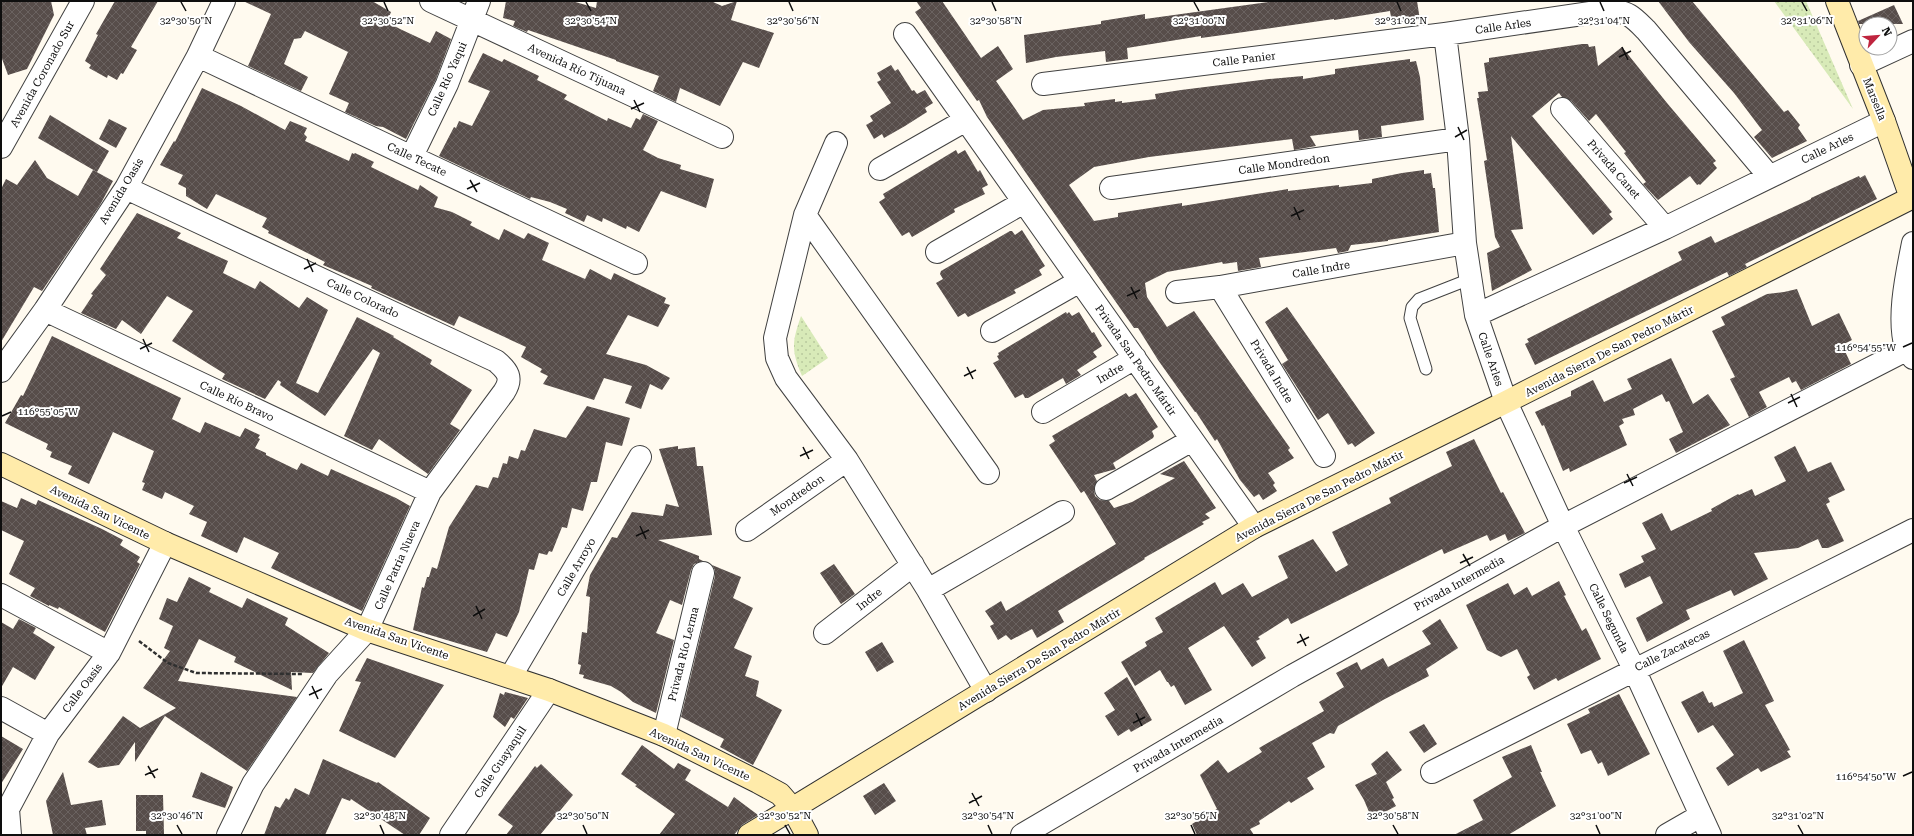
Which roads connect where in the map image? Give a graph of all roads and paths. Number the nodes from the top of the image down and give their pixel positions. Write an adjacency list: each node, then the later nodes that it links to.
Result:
1 (83, 1): 13 (street, Avenida Coronado Sur)
2 (224, 1): 9 (street, Avenida Oasis)
3 (431, 1): 5 (street, Avenida Río Tijuana)
4 (1837, 1): 10 (street, Marsella)
5 (476, 11): 16 (street, Avenida Río Tijuana); 20 (street, Calle Río Yaqui)
6 (905, 34): 14 (street, Privada San Pedro Mártir)
7 (1445, 34): 11 (street, Calle Panier); 17 (street, Calle Arles); 22 (street, Calle Arles)
8 (1913, 41): 10 (street)
9 (198, 56): 20 (street, Calle Tecate); 23 (street, Avenida Oasis)
10 (1861, 65): 15 (street, Marsella)
11 (1043, 84)
12 (1562, 109): 28 (street, Privada Canet)
13 (11, 117): 19 (street, Avenida Coronado Sur)
14 (966, 120): 21 (street); 25 (street, Privada San Pedro Mártir)
15 (1884, 121): 22 (street, Calle Arles); 26 (street, Marsella)
16 (722, 137)
17 (1458, 139): 24 (street, Calle Mondredon); 29 (street, Calle Arles)
18 (836, 143): 27 (street)
19 (1, 147)
20 (412, 156): 32 (street, Calle Tecate)
21 (880, 169)
22 (1769, 176): 28 (street, Calle Arles)
23 (126, 188): 37 (street, Avenida Oasis); 44 (street, Calle Colorado)
24 (1111, 188)
25 (1024, 202): 31 (street); 34 (street, Privada San Pedro Mártir)
26 (1912, 205): 45 (street, Avenida Sierra De San Pedro Mártir)
27 (806, 216): 50 (street); 52 (street)
28 (1665, 228): 38 (street, Calle Arles)
29 (1465, 243): 33 (street, Calle Arles); 35 (street, Calle Indre)
30 (1913, 243): 40 (street)
31 (937, 252)
32 (636, 263)
33 (1470, 279): 38 (street, Calle Arles); 42 (lane)
34 (1080, 281): 39 (street); 41 (street, Privada San Pedro Mártir)
35 (1220, 287): 36 (street, Calle Indre); 48 (street, Privada Indre)
36 (1177, 292)
37 (45, 310): 43 (street, Avenida Oasis); 54 (street, Calle Río Bravo)
38 (1476, 315): 45 (street, Calle Arles)
39 (992, 331)
40 (1909, 354): 56 (street, Privada Intermedia)
41 (1135, 358): 46 (street, Indre); 47 (street, Privada San Pedro Mártir)
42 (1426, 369)
43 (1, 371)
44 (508, 374): 54 (street, Calle Patria Nueva)
45 (1506, 402): 56 (street, Calle Segunda); 57 (street, Avenida Sierra De San Pedro Mártir)
46 (1043, 412)
47 (1192, 440): 53 (street); 57 (street, Privada San Pedro Mártir)
48 (1324, 456)
49 (640, 458): 71 (street, Calle Arroyo)
50 (847, 460): 58 (street, Mondredon); 61 (street)
51 (1, 464): 60 (street, Avenida San Vicente)
52 (988, 473)
53 (1106, 489)
54 (430, 492): 66 (street, Calle Patria Nueva)
55 (1063, 512): 63 (street)
56 (1563, 526): 69 (street, Calle Segunda); 85 (street, Privada Intermedia)
57 (1254, 527): 73 (street, Avenida Sierra De San Pedro Mártir)
58 (747, 530)
59 (1913, 530): 69 (street, Calle Zacatecas)
60 (165, 543): 65 (street, Calle Oasis); 66 (street, Avenida San Vicente)
61 (913, 565): 63 (street); 67 (street, Indre)
62 (703, 574): 76 (street, Privada Río Lerma)
63 (928, 590): 73 (street)
64 (1, 595): 68 (street)
65 (121, 628): 68 (street, Calle Oasis); 70 (path)
66 (367, 630): 70 (street, Calle Patria Nueva); 71 (street, Avenida San Vicente)
67 (825, 634)
68 (109, 653): 75 (street, Calle Oasis)
69 (1634, 669): 77 (street, Calle Zacatecas); 79 (street, Calle Segunda)
70 (327, 674): 81 (street, Calle Patria Nueva)
71 (511, 676): 72 (street, Avenida San Vicente)
72 (549, 690): 76 (street, Avenida San Vicente); 82 (street, Calle Guayaquil)
73 (986, 691): 78 (street, Avenida Sierra De San Pedro Mártir)
74 (1, 708): 75 (street)
75 (48, 734): 80 (street, Calle Oasis)
76 (664, 735): 78 (street, Avenida San Vicente)
77 (1432, 772)
78 (793, 809): 83 (street, Avenida Sierra De San Pedro Mártir); 84 (street, Avenida San Vicente)
79 (1700, 816): 86 (street); 87 (street, Calle Segunda)
80 (10, 835)
81 (228, 835)
82 (451, 835)
83 (749, 835)
84 (808, 835)
85 (1022, 835)
86 (1667, 835)
87 (1710, 835)

